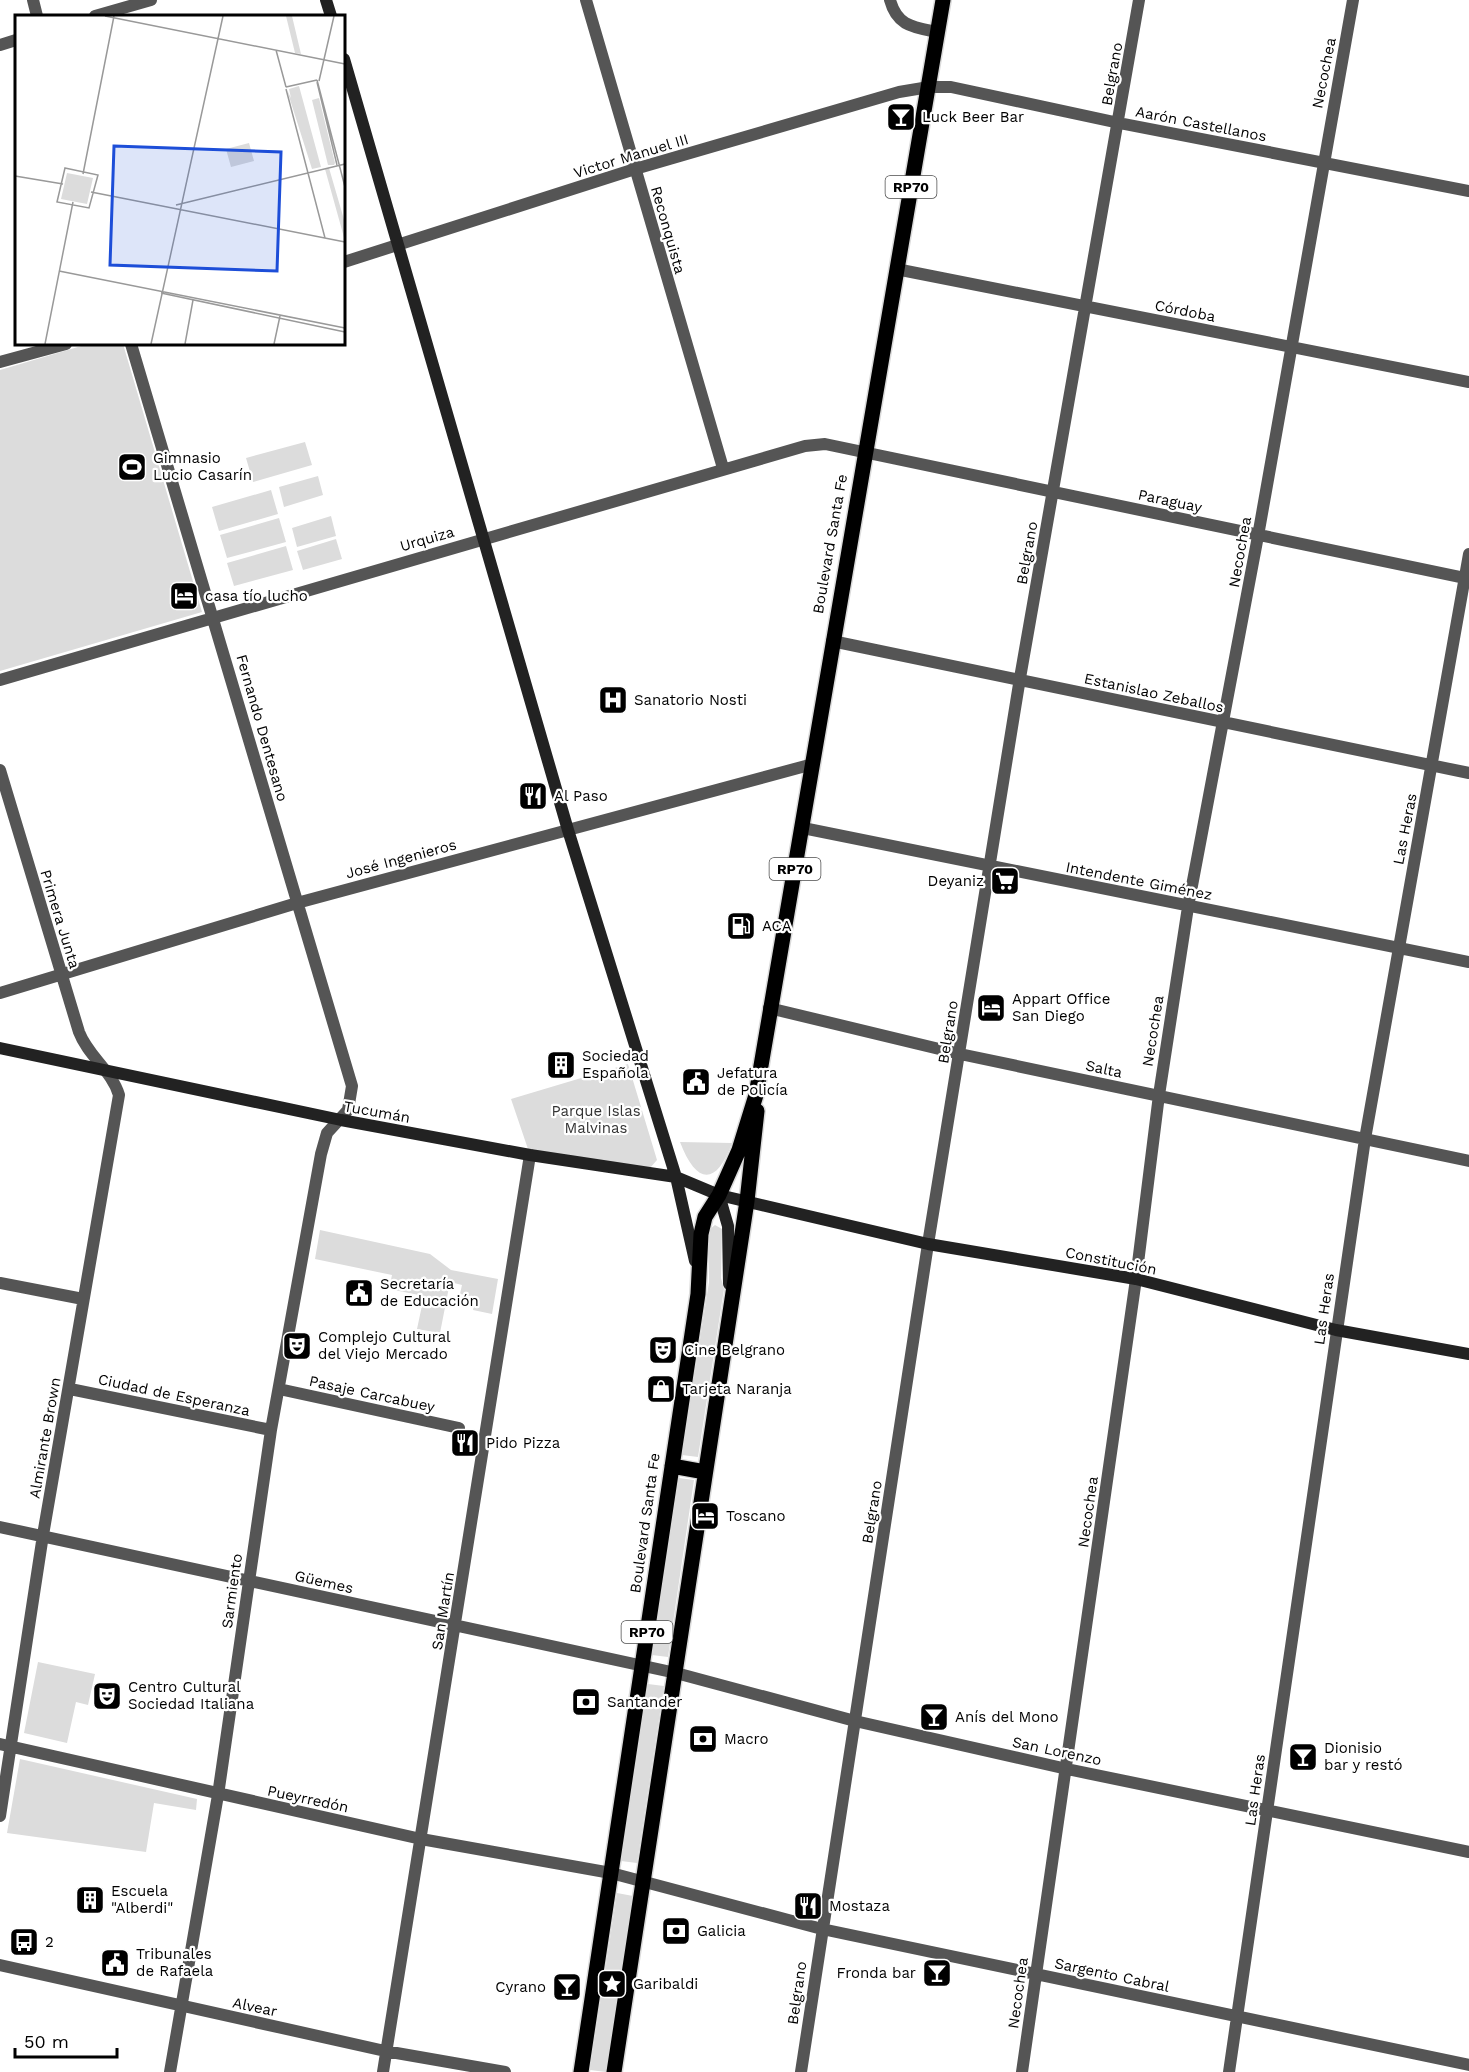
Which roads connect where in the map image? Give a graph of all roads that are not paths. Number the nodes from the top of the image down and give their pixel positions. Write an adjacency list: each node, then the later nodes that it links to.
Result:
1 (33, 0): 9 (street)
2 (151, 0): 10 (street)
3 (326, 0): 11 (street)
4 (586, 0): 19 (street, Reconquista)
5 (890, 0): 12 (street)
6 (943, 0): 12 (main road, Boulevard Santa Fe / RP70)
7 (1139, 0): 17 (street, Belgrano)
8 (1353, 0): 18 (street, Necochea)
9 (37, 15)
10 (98, 15)
11 (331, 15)
12 (937, 32): 16 (main road, Boulevard Santa Fe / RP70)
13 (15, 40): 14 (street)
14 (0, 45)
15 (345, 62): 21 (street)
16 (928, 87): 17 (street, Aarón Castellanos); 19 (street, Victor Manuel III); 23 (main road, Boulevard Santa Fe / RP70)
17 (1119, 123): 18 (street, Aarón Castellanos); 24 (street, Belgrano)
18 (1323, 162): 20 (street, Aarón Castellanos); 27 (street, Necochea)
19 (635, 169): 21 (street, Victor Manuel III); 31 (street, Reconquista)
20 (1469, 191)
21 (399, 245): 22 (street, Victor Manuel III); 34 (street)
22 (345, 262)
23 (896, 269): 24 (street, Córdoba); 30 (main road, Boulevard Santa Fe / RP70)
24 (1086, 308): 27 (street, Córdoba); 32 (street, Belgrano)
25 (62, 345): 28 (street)
26 (131, 345): 37 (street, Fernando Dentesano)
27 (1290, 346): 29 (street, Córdoba); 33 (street, Necochea)
28 (0, 362)
29 (1469, 382)
30 (865, 453): 31 (street, Urquiza); 32 (street, Paraguay); 38 (main road, Boulevard Santa Fe / RP70)
31 (723, 468): 34 (street, Urquiza)
32 (1054, 490): 33 (street, Paraguay); 39 (street, Belgrano)
33 (1258, 536): 36 (street, Paraguay); 41 (street, Necochea)
34 (482, 539): 37 (street, Urquiza); 47 (street)
35 (1469, 554): 36 (street, Las Heras)
36 (1467, 578): 43 (street, Las Heras)
37 (214, 617): 40 (street, Urquiza); 49 (street, Fernando Dentesano)
38 (832, 641): 39 (street, Estanislao Zeballos); 42 (main road, Boulevard Santa Fe / RP70)
39 (1020, 678): 41 (street, Estanislao Zeballos); 48 (street, Belgrano)
40 (0, 680)
41 (1224, 723): 43 (street, Estanislao Zeballos); 50 (street, Necochea)
42 (813, 764): 46 (main road, Boulevard Santa Fe / RP70); 47 (street, José Ingenieros)
43 (1432, 765): 45 (street, Estanislao Zeballos); 51 (street, Las Heras)
44 (0, 770): 53 (street, Primera Junta)
45 (1469, 773)
46 (803, 828): 48 (street, Intendente Giménez); 55 (main road, Boulevard Santa Fe / RP70)
47 (568, 830): 49 (street, José Ingenieros); 65 (street)
48 (989, 867): 50 (street, Intendente Giménez); 57 (street, Belgrano)
49 (297, 903): 53 (street, José Ingenieros); 61 (street, Fernando Dentesano)
50 (1188, 907): 51 (street, Intendente Giménez); 60 (street, Necochea)
51 (1398, 946): 52 (street, Intendente Giménez); 62 (street, Las Heras)
52 (1469, 962)
53 (60, 974): 54 (street, José Ingenieros); 58 (street, Primera Junta)
54 (0, 993)
55 (769, 1008): 57 (street, Salta); 59 (main road, Boulevard Santa Fe / RP70)
56 (0, 1048): 58 (street, Tucumán)
57 (960, 1054): 60 (street, Salta); 68 (street, Belgrano)
58 (104, 1070): 61 (street, Tucumán); 72 (street, Almirante Brown)
59 (756, 1095): 66 (main road, Boulevard Santa Fe / RP70); 67 (main road, Boulevard Santa Fe / RP70)
60 (1159, 1095): 62 (street, Salta); 69 (street, Necochea)
61 (341, 1120): 63 (street, Tucumán); 77 (street, Sarmiento)
62 (1365, 1139): 64 (street, Salta); 74 (street, Las Heras)
63 (530, 1155): 65 (street, Tucumán); 85 (street, San Martín)
64 (1469, 1161)
65 (676, 1177): 66 (street, Tucumán); 70 (street)
66 (718, 1195): 67 (street, Tucumán); 70 (main road, Boulevard Santa Fe / RP70); 73 (street)
67 (747, 1201): 68 (street, Constitución); 73 (main road, Boulevard Santa Fe / RP70)
68 (928, 1244): 69 (street, Constitución); 88 (street, Belgrano)
69 (1136, 1280): 74 (street, Constitución); 90 (street, Necochea)
70 (699, 1282): 80 (main road, Boulevard Santa Fe / RP70)
71 (0, 1283): 72 (street)
72 (83, 1299): 76 (street, Almirante Brown)
73 (728, 1318): 81 (main road, Boulevard Santa Fe / RP70)
74 (1336, 1330): 75 (street, Constitución); 92 (street, Las Heras)
75 (1469, 1354)
76 (70, 1389): 79 (street, Ciudad de Esperanza); 83 (street, Almirante Brown)
77 (279, 1389): 78 (street, Pasaje Carcabuey); 79 (street, Sarmiento)
78 (459, 1428)
79 (271, 1430): 84 (street, Sarmiento)
80 (672, 1466): 81 (main road); 86 (main road, Boulevard Santa Fe / RP70)
81 (705, 1472): 87 (main road, Boulevard Santa Fe / RP70)
82 (0, 1527): 83 (street, Güemes)
83 (43, 1535): 84 (street, Güemes); 89 (street, Almirante Brown)
84 (248, 1581): 85 (street, Güemes); 91 (street, Sarmiento)
85 (456, 1627): 86 (street, Güemes); 94 (street, San Martín)
86 (642, 1666): 87 (street, San Lorenzo); 96 (main road, Boulevard Santa Fe / RP70)
87 (676, 1673): 88 (street, San Lorenzo); 97 (main road, Boulevard Santa Fe / RP70)
88 (855, 1721): 90 (street, San Lorenzo); 98 (street, Belgrano)
89 (6, 1745): 91 (street, Pueyrredón); 93 (street, Almirante Brown)
90 (1067, 1769): 92 (street, San Lorenzo); 100 (street, Necochea)
91 (218, 1795): 94 (street, Pueyrredón); 101 (street, Sarmiento)
92 (1268, 1808): 95 (street, San Lorenzo); 102 (street, Las Heras)
93 (0, 1816)
94 (421, 1839): 96 (street, Pueyrredón); 103 (street, San Martín)
95 (1469, 1852)
96 (611, 1873): 97 (street, Sargento Cabral); 108 (main road, Boulevard Santa Fe / RP70)
97 (643, 1883): 98 (street, Sargento Cabral); 109 (main road, Boulevard Santa Fe / RP70)
98 (822, 1929): 100 (street, Sargento Cabral); 110 (street, Belgrano)
99 (0, 1965): 101 (street, Alvear)
100 (1036, 1974): 102 (street, Sargento Cabral); 111 (street, Necochea)
101 (181, 2007): 103 (street, Alvear); 105 (street, Sarmiento)
102 (1236, 2016): 104 (street, Sargento Cabral); 112 (street, Las Heras)
103 (386, 2051): 106 (street, San Martín); 107 (street, Alvear)
104 (1469, 2065)
105 (170, 2072)
106 (383, 2072)
107 (505, 2072)
108 (581, 2072)
109 (614, 2072)
110 (801, 2072)
111 (1022, 2072)
112 (1229, 2072)

